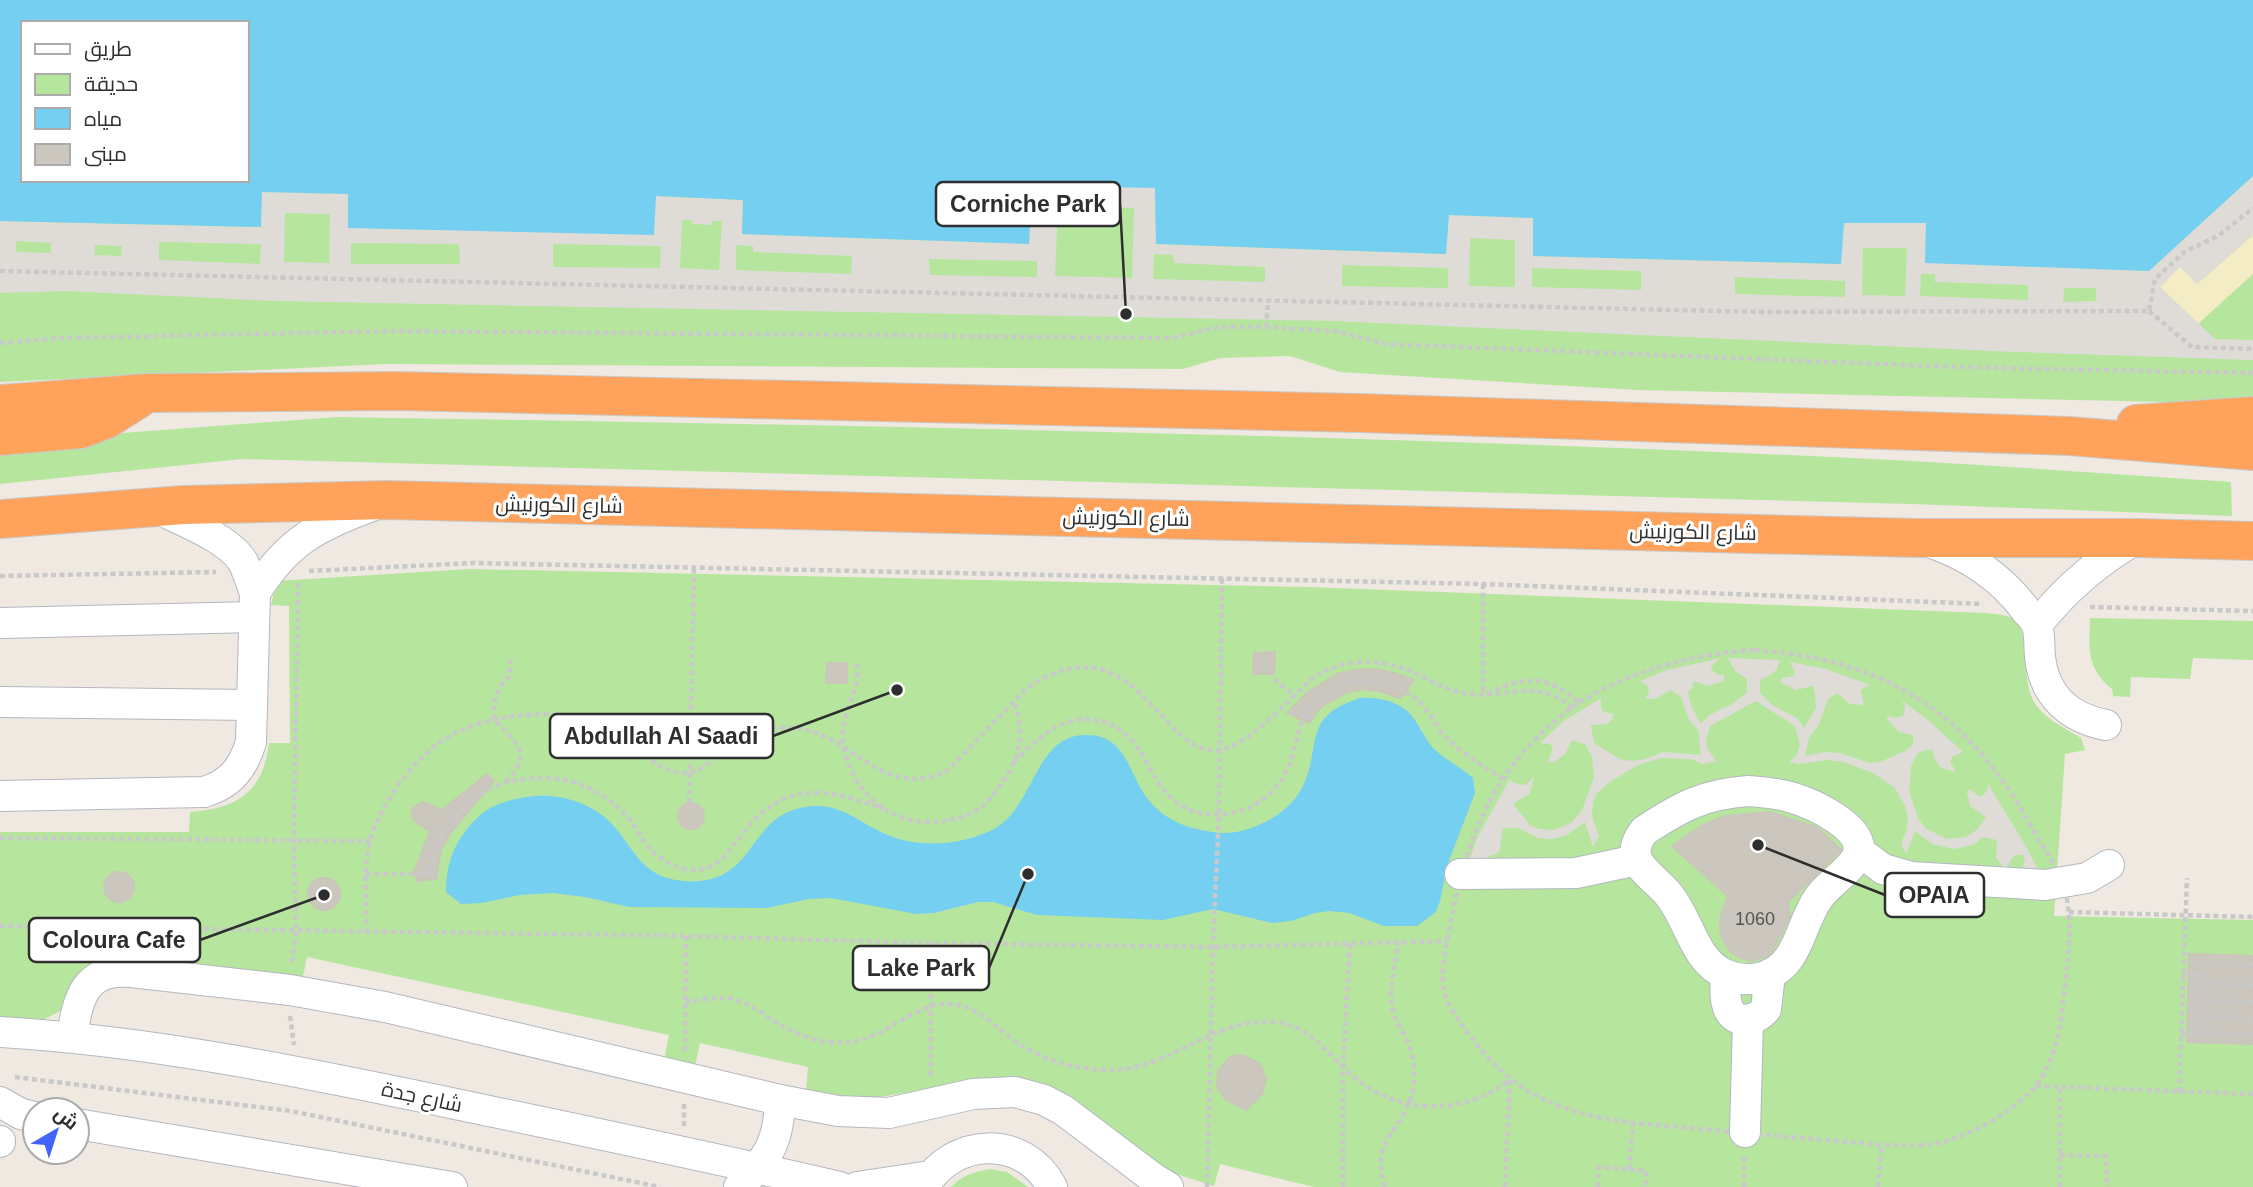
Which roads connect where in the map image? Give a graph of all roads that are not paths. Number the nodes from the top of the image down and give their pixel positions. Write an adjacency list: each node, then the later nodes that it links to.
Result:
1 (148, 393): 2 (highway); 4 (highway); 5 (highway)
2 (0, 404)
3 (2253, 416): 5 (highway)
4 (0, 436)
5 (2069, 436): 6 (highway)
6 (2253, 451)
7 (387, 500): 8 (highway, شارع الكورنيش); 10 (highway, شارع الكورنيش); 13 (street)
8 (155, 507): 9 (highway, شارع الكورنيش); 13 (street)
9 (0, 519)
10 (1916, 538): 11 (highway, شارع الكورنيش); 15 (street)
11 (2138, 538): 12 (highway, شارع الكورنيش); 15 (street)
12 (2253, 541)
13 (252, 594): 14 (street); 17 (street)
14 (0, 623)
15 (2037, 625): 18 (street)
16 (0, 702): 17 (street)
17 (252, 705): 19 (street)
18 (2106, 725)
19 (0, 796)
20 (1859, 851): 21 (street); 22 (street); 24 (street)
21 (1637, 860): 23 (street); 25 (street)
22 (2109, 865)
23 (1460, 874)
24 (1770, 974): 25 (street); 26 (street)
25 (1726, 975): 26 (street)
26 (1748, 1021): 33 (street)
27 (0, 1031): 28 (street, شارع جدة)
28 (72, 1036): 30 (street); 34 (street, شارع جدة)
29 (7, 1089): 31 (street)
30 (779, 1100): 34 (street); 40 (street)
31 (21, 1114)
32 (91, 1126): 36 (street)
33 (1745, 1132)
34 (749, 1177): 37 (street, شارع جدة)
35 (927, 1182): 38 (street); 39 (street)
36 (452, 1187)
37 (840, 1187)
38 (857, 1187)
39 (1052, 1187)
40 (1168, 1187)

